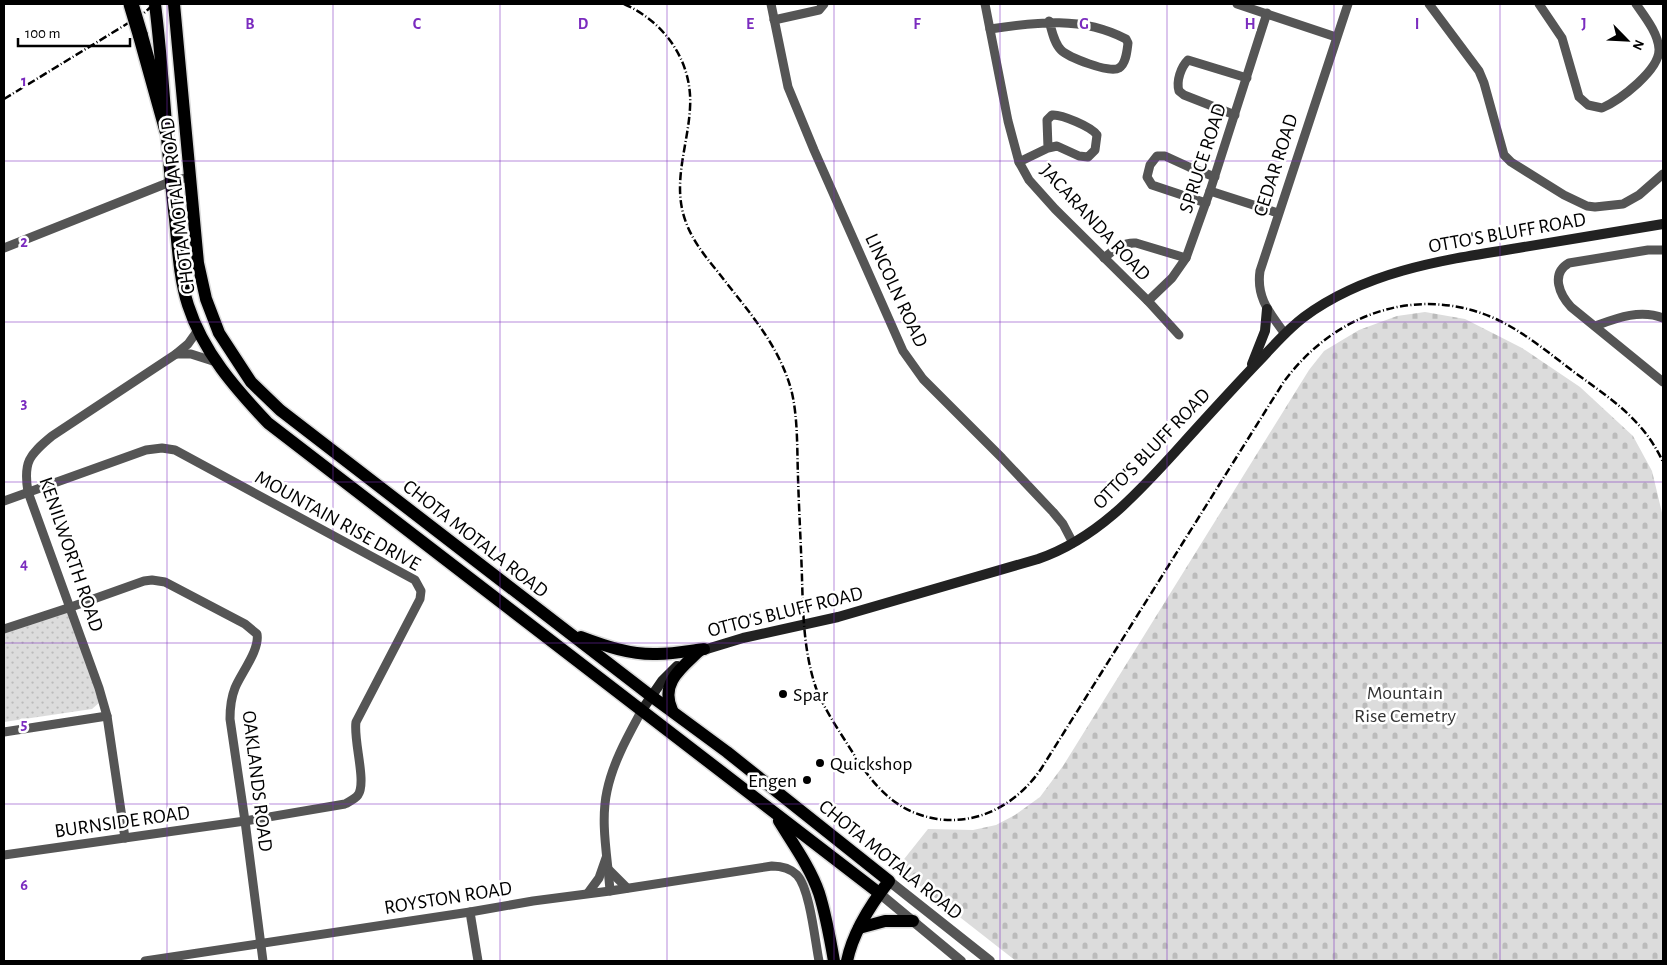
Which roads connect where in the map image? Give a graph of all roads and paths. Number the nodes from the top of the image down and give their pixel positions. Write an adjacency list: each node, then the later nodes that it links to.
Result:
1 (131, 4): 19 (highway, bridge)
2 (155, 4): 19 (main road, CHOTA MOTALA ROAD)
3 (174, 4): 23 (main road, CHOTA MOTALA ROAD)
4 (771, 4): 13 (street, LINCOLN ROAD)
5 (824, 4): 13 (street)
6 (985, 4): 15 (street, JACARANDA ROAD)
7 (1237, 4): 12 (street)
8 (1348, 4): 16 (street, CEDAR ROAD)
9 (1539, 4): 10 (street)
10 (1636, 4)
11 (1432, 5): 22 (street)
12 (1267, 14): 16 (street); 17 (street, SPRUCE ROAD)
13 (774, 20): 47 (street, LINCOLN ROAD)
14 (1049, 22): 14 (street); 15 (street)
15 (990, 29): 21 (street, JACARANDA ROAD)
16 (1336, 37): 28 (street, CEDAR ROAD)
17 (1247, 78): 18 (street, SPRUCE ROAD); 18 (street)
18 (1235, 115): 24 (street, SPRUCE ROAD)
19 (166, 131): 25 (main road, CHOTA MOTALA ROAD)
20 (1048, 148): 20 (street); 21 (street)
21 (1019, 162): 32 (street, JACARANDA ROAD)
22 (1663, 174)
23 (189, 176): 25 (street); 50 (main road, CHOTA MOTALA ROAD)
24 (1215, 177): 26 (street, SPRUCE ROAD); 27 (street)
25 (170, 182): 30 (street); 38 (main road, CHOTA MOTALA ROAD)
26 (1210, 191): 27 (street, SPRUCE ROAD); 28 (street)
27 (1206, 203): 33 (street, SPRUCE ROAD)
28 (1278, 213): 35 (street, CEDAR ROAD)
29 (1663, 224): 39 (main road, OTTO'S BLUFF ROAD)
30 (4, 248)
31 (1663, 250): 37 (street)
32 (1104, 258): 33 (street); 34 (street, JACARANDA ROAD)
33 (1186, 258): 34 (street, SPRUCE ROAD)
34 (1148, 301): 40 (street, JACARANDA ROAD)
35 (1267, 309): 39 (street, CEDAR ROAD); 43 (main road)
36 (1663, 318): 37 (street)
37 (1595, 326): 44 (street)
38 (198, 330): 41 (street, KENILWORTH ROAD); 42 (main road, CHOTA MOTALA ROAD)
39 (1285, 334): 43 (main road, OTTO'S BLUFF ROAD)
40 (1178, 335)
41 (176, 354): 42 (street); 45 (street, KENILWORTH ROAD)
42 (216, 362): 53 (main road, CHOTA MOTALA ROAD)
43 (1247, 374): 47 (main road, OTTO'S BLUFF ROAD)
44 (1663, 382)
45 (28, 492): 46 (street, MOUNTAIN RISE DRIVE); 48 (street, KENILWORTH ROAD); 58 (street, MOUNTAIN RISE DRIVE)
46 (4, 500)
47 (1073, 543): 51 (main road, OTTO'S BLUFF ROAD)
48 (71, 607): 49 (street, OAKLANDS ROAD); 55 (street, KENILWORTH ROAD); 58 (street, OAKLANDS ROAD)
49 (4, 629)
50 (567, 632): 51 (main road); 52 (main road, CHOTA MOTALA ROAD)
51 (701, 651): 52 (main road, OTTO'S BLUFF ROAD); 54 (main road)
52 (650, 696): 53 (main road, OTTO'S BLUFF ROAD); 54 (main road, CHOTA MOTALA ROAD)
53 (642, 710): 57 (main road, CHOTA MOTALA ROAD); 60 (street, OTTO'S BLUFF ROAD)
54 (672, 710): 63 (main road, CHOTA MOTALA ROAD)
55 (107, 716): 56 (street); 59 (street, KENILWORTH ROAD)
56 (4, 732)
57 (775, 814): 67 (main road, CHOTA MOTALA ROAD); 76 (main road)
58 (245, 821): 59 (street, BURNSIDE ROAD); 71 (street, OAKLANDS ROAD)
59 (126, 838): 61 (street, BURNSIDE ROAD)
60 (607, 854): 62 (street, OTTO'S BLUFF ROAD); 66 (street)
61 (4, 855)
62 (609, 870): 64 (street); 65 (street, OTTO'S BLUFF ROAD)
63 (889, 881): 67 (main road); 79 (street, CHOTA MOTALA ROAD)
64 (627, 888): 65 (street, ROYSTON ROAD); 75 (street, ROYSTON ROAD)
65 (610, 891): 66 (street, ROYSTON ROAD)
66 (588, 893): 68 (street, ROYSTON ROAD)
67 (879, 894): 69 (street, CHOTA MOTALA ROAD); 70 (main road)
68 (470, 912): 71 (street, ROYSTON ROAD); 74 (street)
69 (913, 921): 70 (main road); 78 (street, CHOTA MOTALA ROAD)
70 (859, 928): 77 (main road)
71 (260, 943): 72 (street, ROYSTON ROAD); 73 (street, OAKLANDS ROAD)
72 (145, 961)
73 (264, 961)
74 (478, 961)
75 (819, 961)
76 (834, 961)
77 (847, 961)
78 (961, 961)
79 (990, 961)

